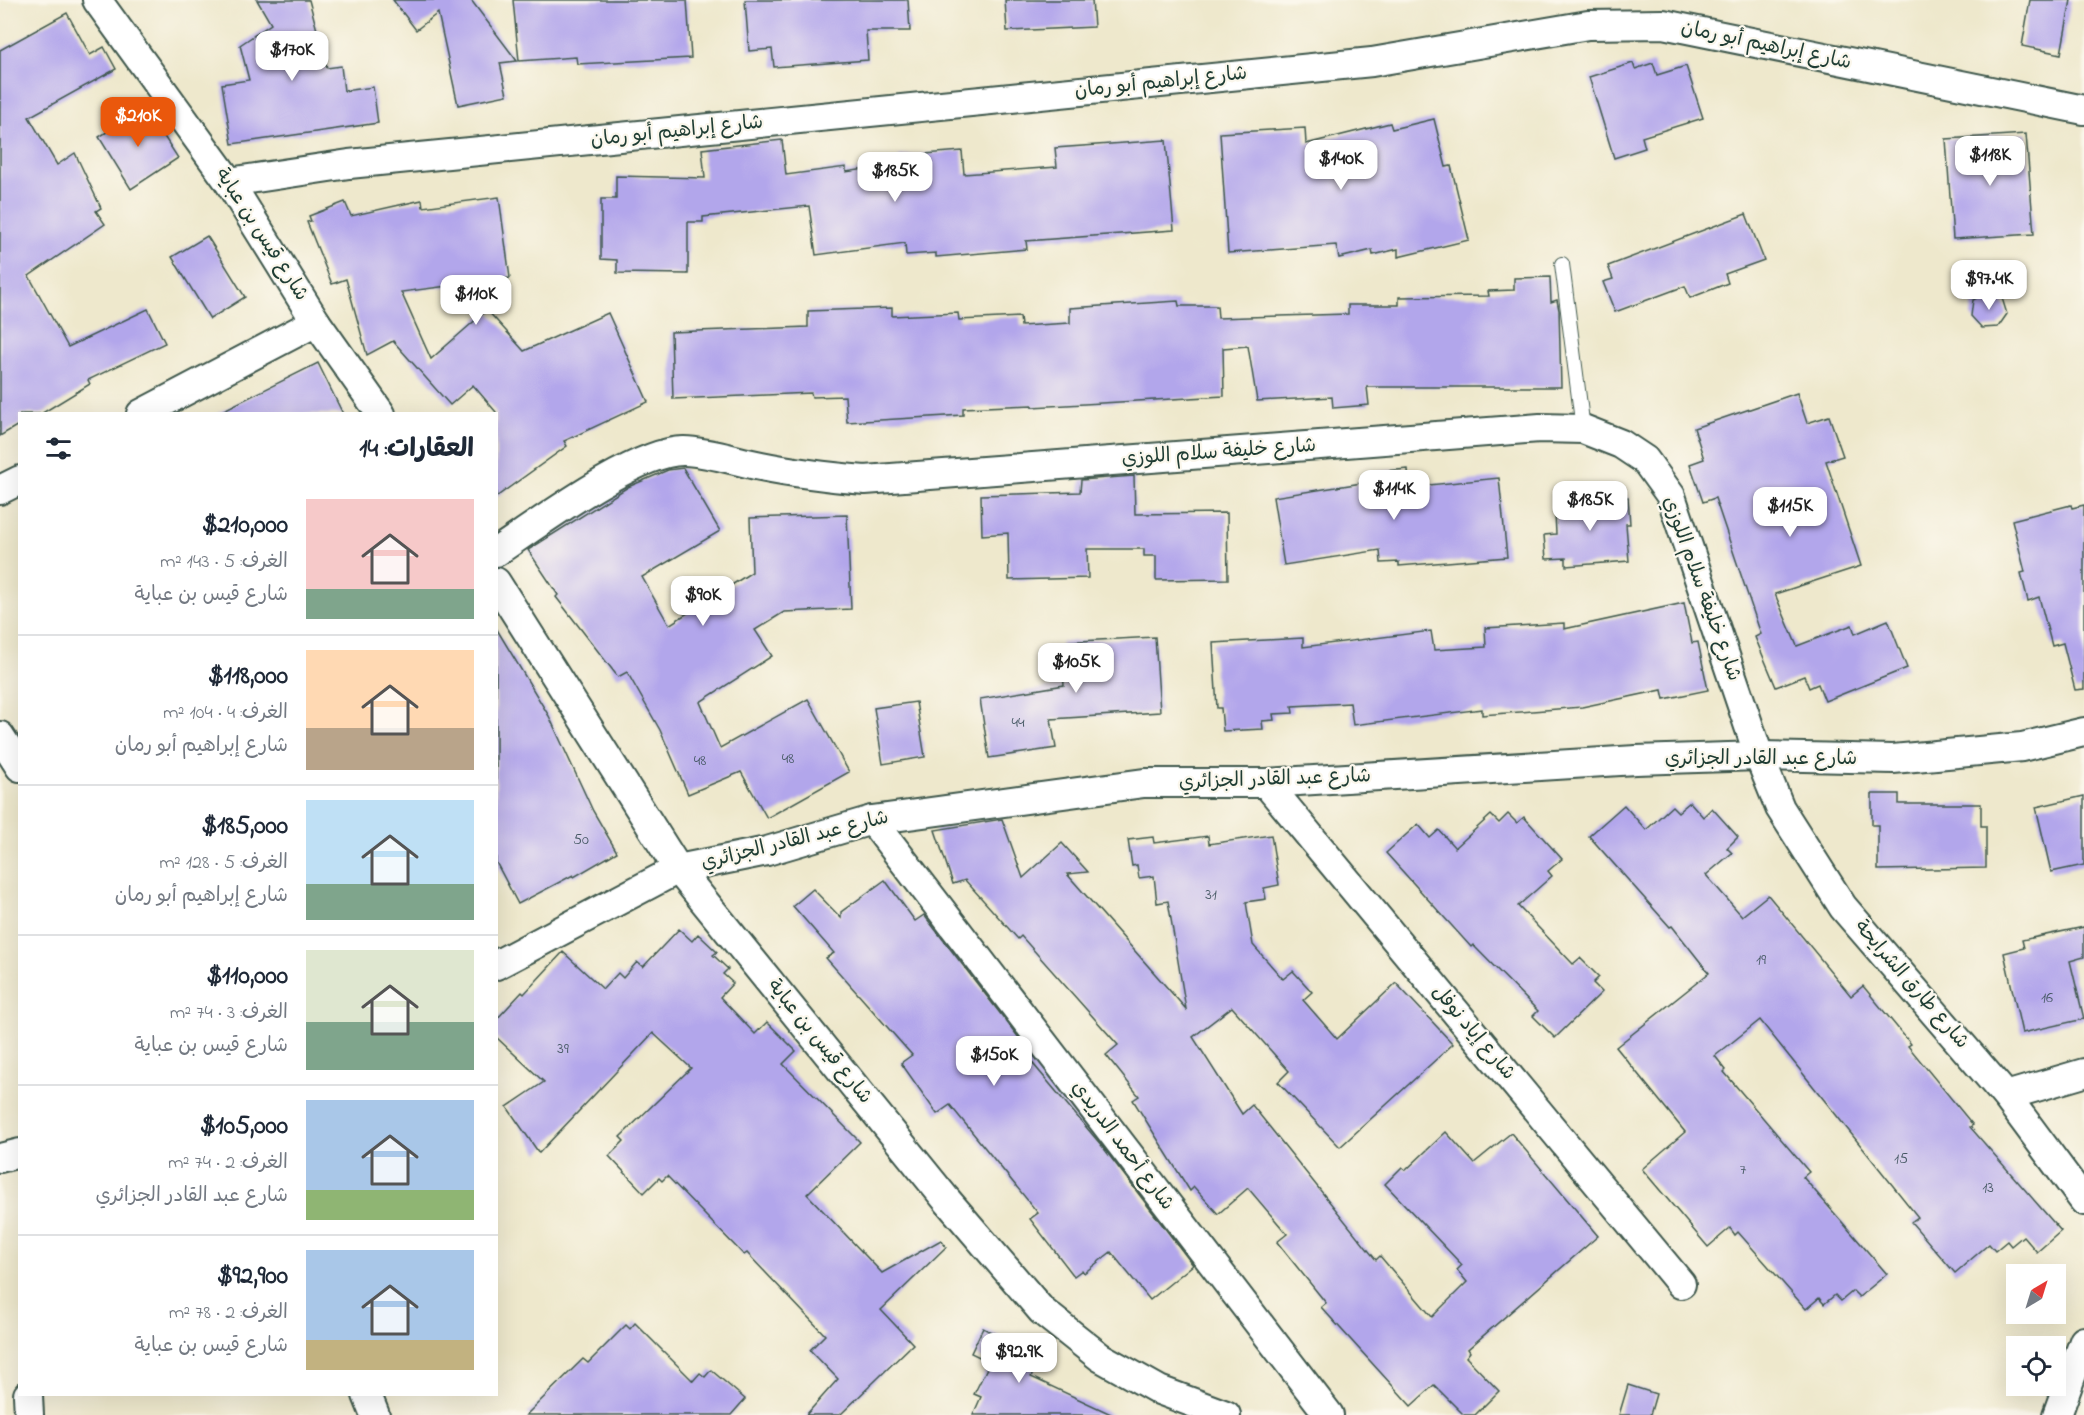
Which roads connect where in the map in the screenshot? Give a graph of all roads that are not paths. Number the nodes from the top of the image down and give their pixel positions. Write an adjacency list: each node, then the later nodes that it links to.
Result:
1 (97, 0): 4 (street, شارع قيس بن عباية)
2 (1659, 12): 3 (street, شارع إبراهيم أبو رمان); 4 (street, شارع إبراهيم أبو رمان)
3 (2084, 110)
4 (229, 182): 6 (street, شارع قيس بن عباية)
5 (1562, 264): 9 (lane)
6 (316, 322): 7 (street); 8 (street, شارع قيس بن عباية)
7 (157, 410)
8 (380, 412)
9 (1583, 429): 12 (street, شارع خليفة سلام اللوزي); 16 (street, شارع خليفة سلام اللوزي)
10 (18, 481): 11 (street)
11 (0, 490)
12 (498, 551)
13 (498, 585): 20 (street, شارع قيس بن عباية)
14 (2084, 732): 16 (street, شارع عبد القادر الجزائري)
15 (0, 736): 17 (street)
16 (1759, 756): 18 (street, شارع عبد القادر الجزائري); 23 (street, شارع طارق الشرايحة)
17 (18, 764)
18 (1266, 783): 19 (street, شارع عبد القادر الجزائري); 27 (street, شارع إياد نوفل)
19 (872, 820): 20 (street, شارع عبد القادر الجزائري); 34 (street, شارع أحمد الدريدي)
20 (678, 869): 21 (street, شارع عبد القادر الجزائري); 33 (street, شارع قيس بن عباية)
21 (498, 962)
22 (2084, 1073): 23 (street)
23 (2006, 1096): 26 (street, شارع طارق الشرايحة)
24 (18, 1154): 25 (street)
25 (0, 1158)
26 (2084, 1201)
27 (1681, 1284)
28 (2084, 1341): 35 (street)
29 (28, 1396): 31 (street)
30 (367, 1396): 32 (street)
31 (29, 1415)
32 (375, 1415)
33 (1226, 1415)
34 (1329, 1415)
35 (2057, 1415)

